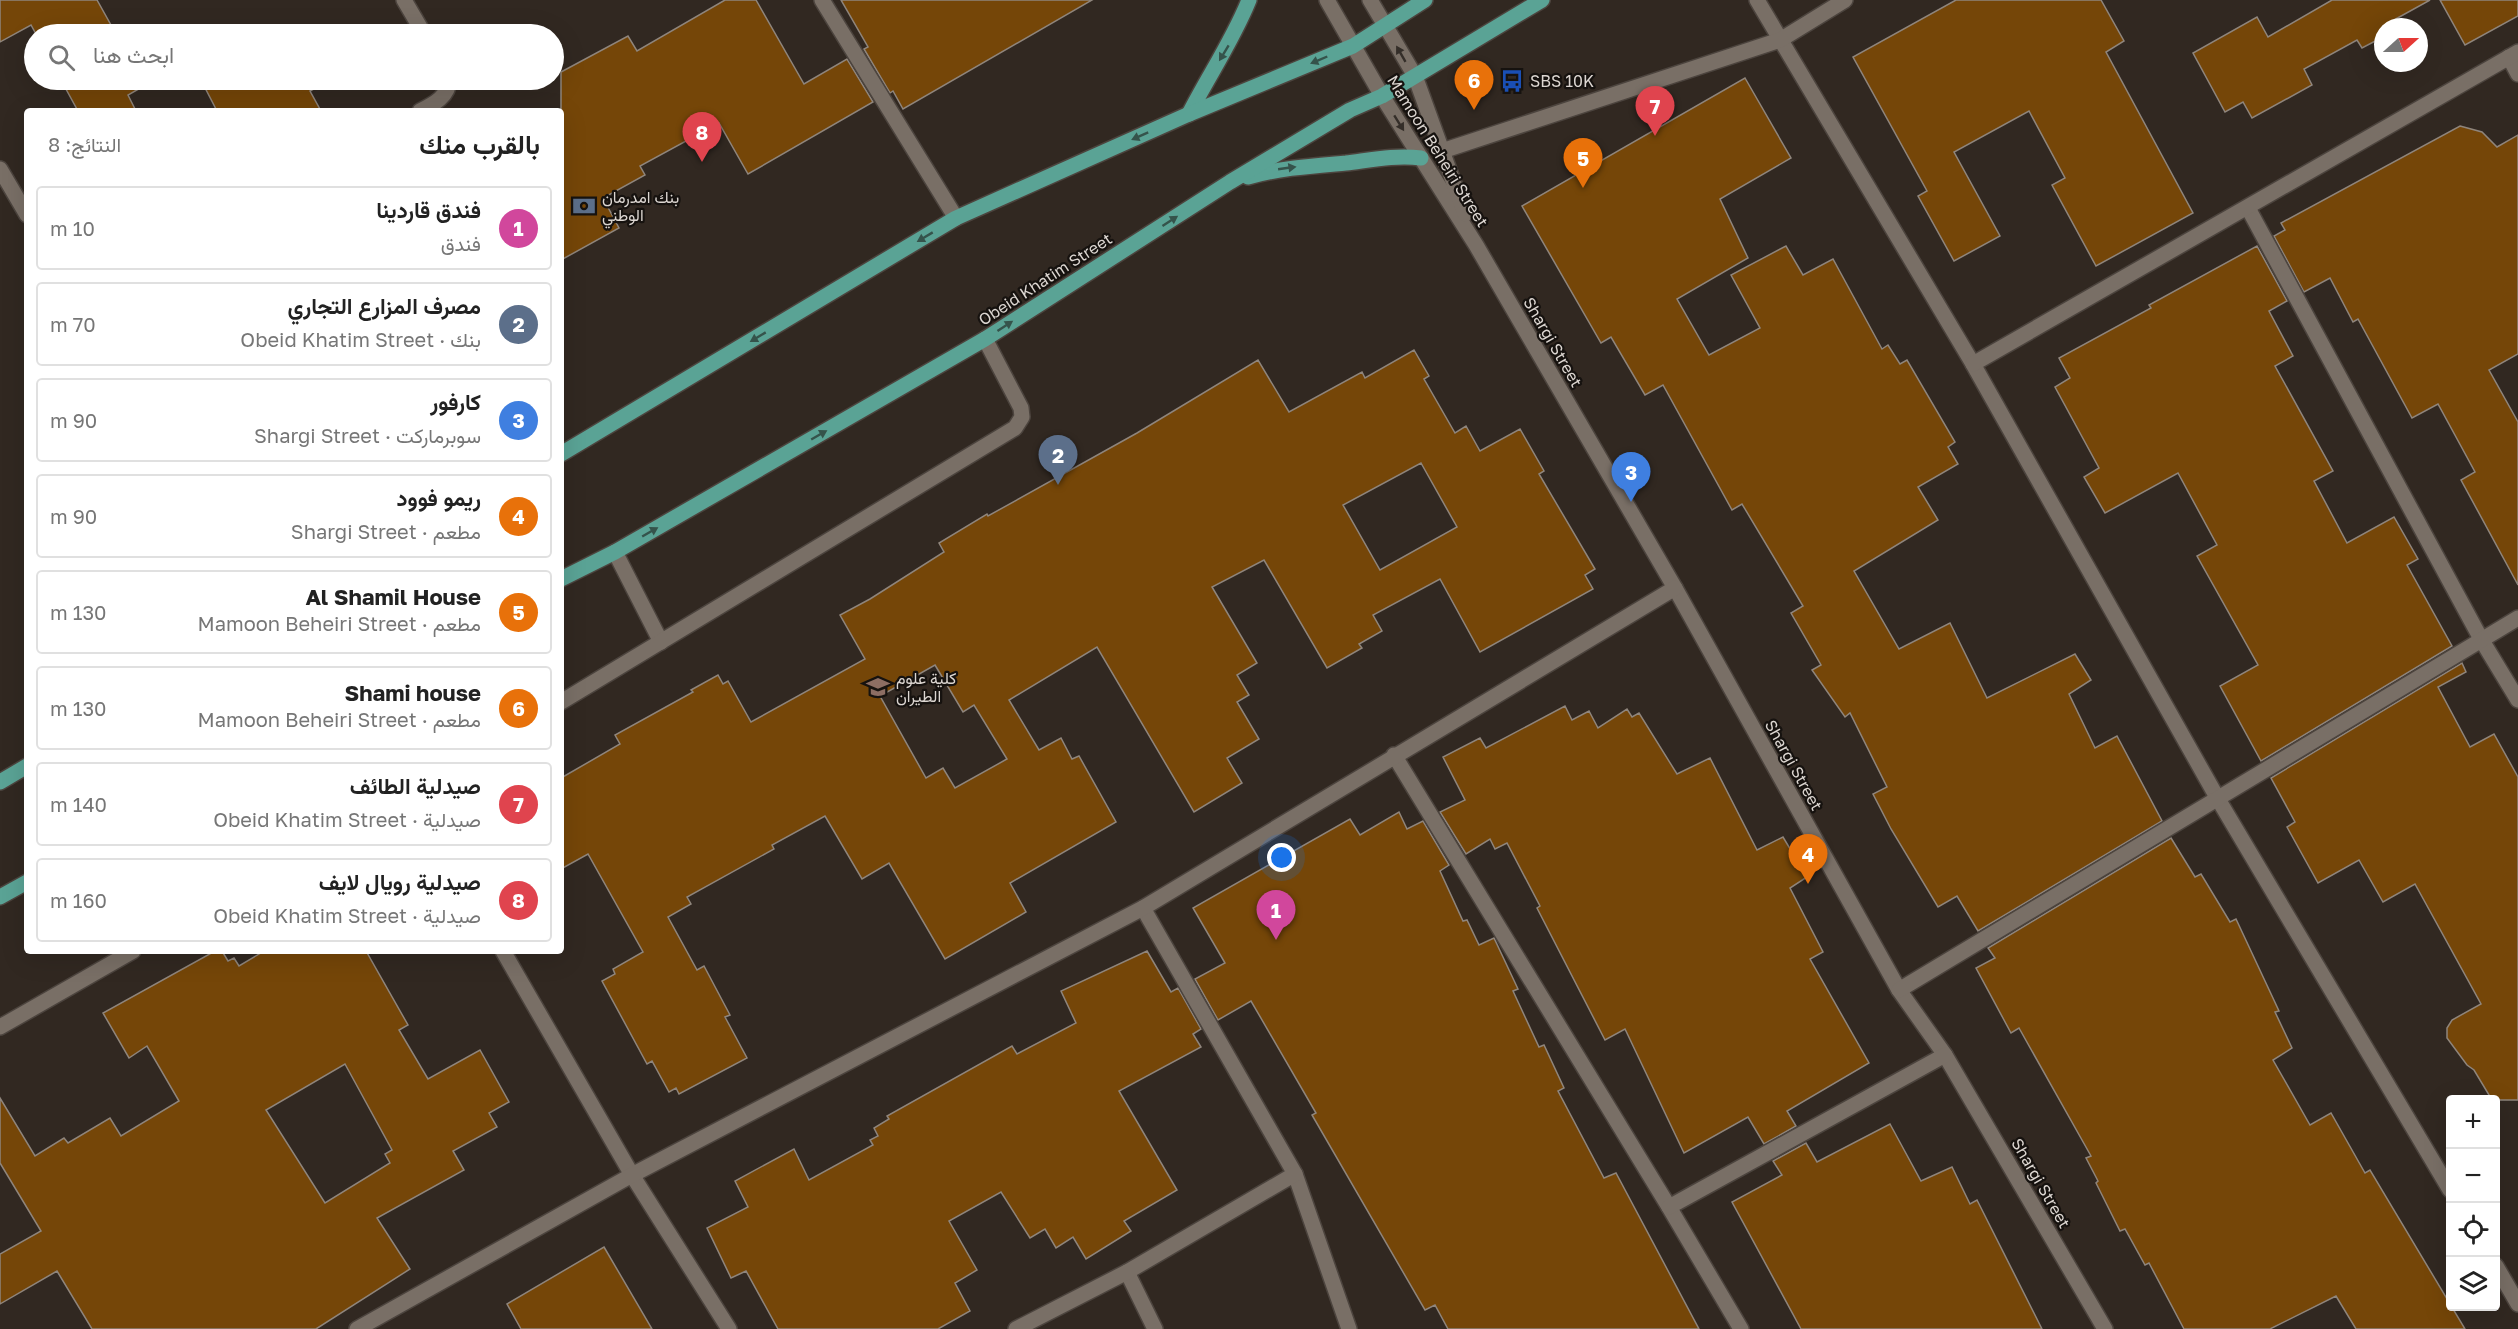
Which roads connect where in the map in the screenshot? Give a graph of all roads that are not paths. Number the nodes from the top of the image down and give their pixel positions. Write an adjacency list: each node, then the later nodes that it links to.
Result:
1 (404, 0): 10 (street)
2 (822, 0): 27 (street)
3 (1249, 0): 20 (main road, one-way to 20)
4 (1327, 0): 13 (street, Mamoon Beheiri Street)
5 (1370, 0): 11 (street, Mamoon Beheiri Street)
6 (1425, 0): 11 (main road)
7 (1542, 0): 16 (main road, Obeid Khatim Street)
8 (1757, 0): 12 (street)
9 (1845, 0): 12 (street)
10 (418, 24)
11 (1385, 26): 13 (main road); 16 (street, Mamoon Beheiri Street, one-way to 11)
12 (1780, 40): 21 (street); 30 (street)
13 (1353, 46): 18 (street, Mamoon Beheiri Street); 20 (main road, one-way to 20)
14 (2513, 54): 15 (street); 25 (street)
15 (2518, 74)
16 (1415, 76): 18 (main road, Obeid Khatim Street); 21 (street, Mamoon Beheiri Street)
17 (447, 90): 19 (street)
18 (1382, 96): 22 (street, Mamoon Beheiri Street, one-way to 22); 24 (main road, Obeid Khatim Street)
19 (425, 108)
20 (1189, 114): 27 (main road, one-way to 27)
21 (1442, 151): 28 (street, Mamoon Beheiri Street)
22 (1421, 158): 24 (main road, one-way to 22); 28 (street, Mamoon Beheiri Street)
23 (0, 169): 26 (street)
24 (1230, 182): 29 (main road, Obeid Khatim Street, one-way to 24)
25 (2248, 208): 30 (street); 36 (street)
26 (24, 210)
27 (956, 218): 31 (main road, one-way to 31)
28 (1476, 245): 34 (street, Shargi Street)
29 (985, 339): 32 (main road, Obeid Khatim Street, one-way to 29); 37 (street)
30 (1974, 364): 43 (street)
31 (564, 452)
32 (615, 552): 33 (main road, Obeid Khatim Street); 37 (street)
33 (564, 578)
34 (1675, 588): 40 (street); 49 (street, Shargi Street)
35 (2518, 618): 36 (street)
36 (2481, 639): 39 (street); 43 (street)
37 (661, 642): 38 (street)
38 (564, 700)
39 (2518, 700)
40 (1394, 755): 46 (street); 55 (street)
41 (24, 768): 42 (main road)
42 (0, 782)
43 (2218, 799): 49 (street); 54 (street)
44 (24, 884): 45 (main road)
45 (0, 897)
46 (1143, 908): 52 (street); 53 (street)
47 (124, 954): 50 (street)
48 (505, 954): 53 (street)
49 (1899, 990): 51 (street, Shargi Street)
50 (0, 1027)
51 (1946, 1055): 55 (street); 65 (street, Shargi Street)
52 (1295, 1174): 56 (street); 63 (street)
53 (632, 1175): 59 (street); 60 (street)
54 (2446, 1182)
55 (1669, 1207): 64 (street)
56 (1126, 1272): 61 (street); 62 (street)
57 (2500, 1273): 58 (street)
58 (2518, 1304)
59 (357, 1329)
60 (729, 1329)
61 (1016, 1329)
62 (1155, 1329)
63 (1350, 1329)
64 (1741, 1329)
65 (2105, 1329)

